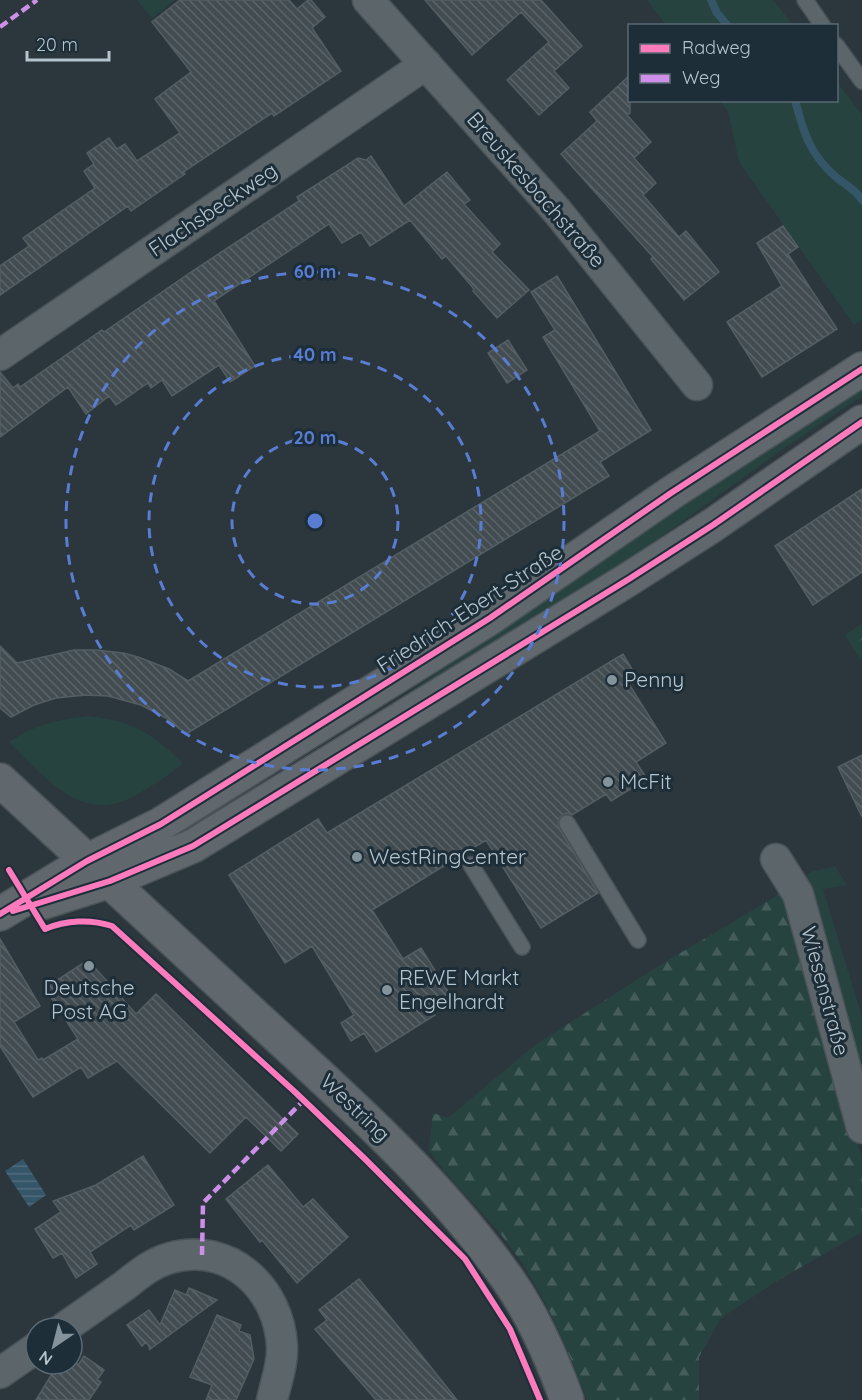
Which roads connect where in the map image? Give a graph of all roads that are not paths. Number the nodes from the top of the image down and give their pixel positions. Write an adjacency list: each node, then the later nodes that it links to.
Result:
1 (368, 0): 5 (street, Breuskesbachstraße)
2 (805, 0): 3 (lane)
3 (822, 24)
4 (838, 46): 6 (lane)
5 (426, 64): 7 (street, Flachsbeckweg); 9 (street, Breuskesbachstraße)
6 (862, 81)
7 (0, 356)
8 (862, 369): 15 (main road, Friedrich-Ebert-Straße)
9 (697, 385)
10 (862, 422): 15 (main road)
11 (0, 780): 15 (main road, Westring)
12 (567, 823): 17 (lane)
13 (776, 859): 19 (street, Wiesenstraße)
14 (471, 865): 18 (lane)
15 (98, 871): 16 (main road); 24 (main road, Westring)
16 (1, 914)
17 (638, 940)
18 (522, 947)
19 (862, 1128)
20 (81, 1316): 23 (street)
21 (24, 1356): 22 (street)
22 (0, 1373)
23 (272, 1400)
24 (567, 1400)

